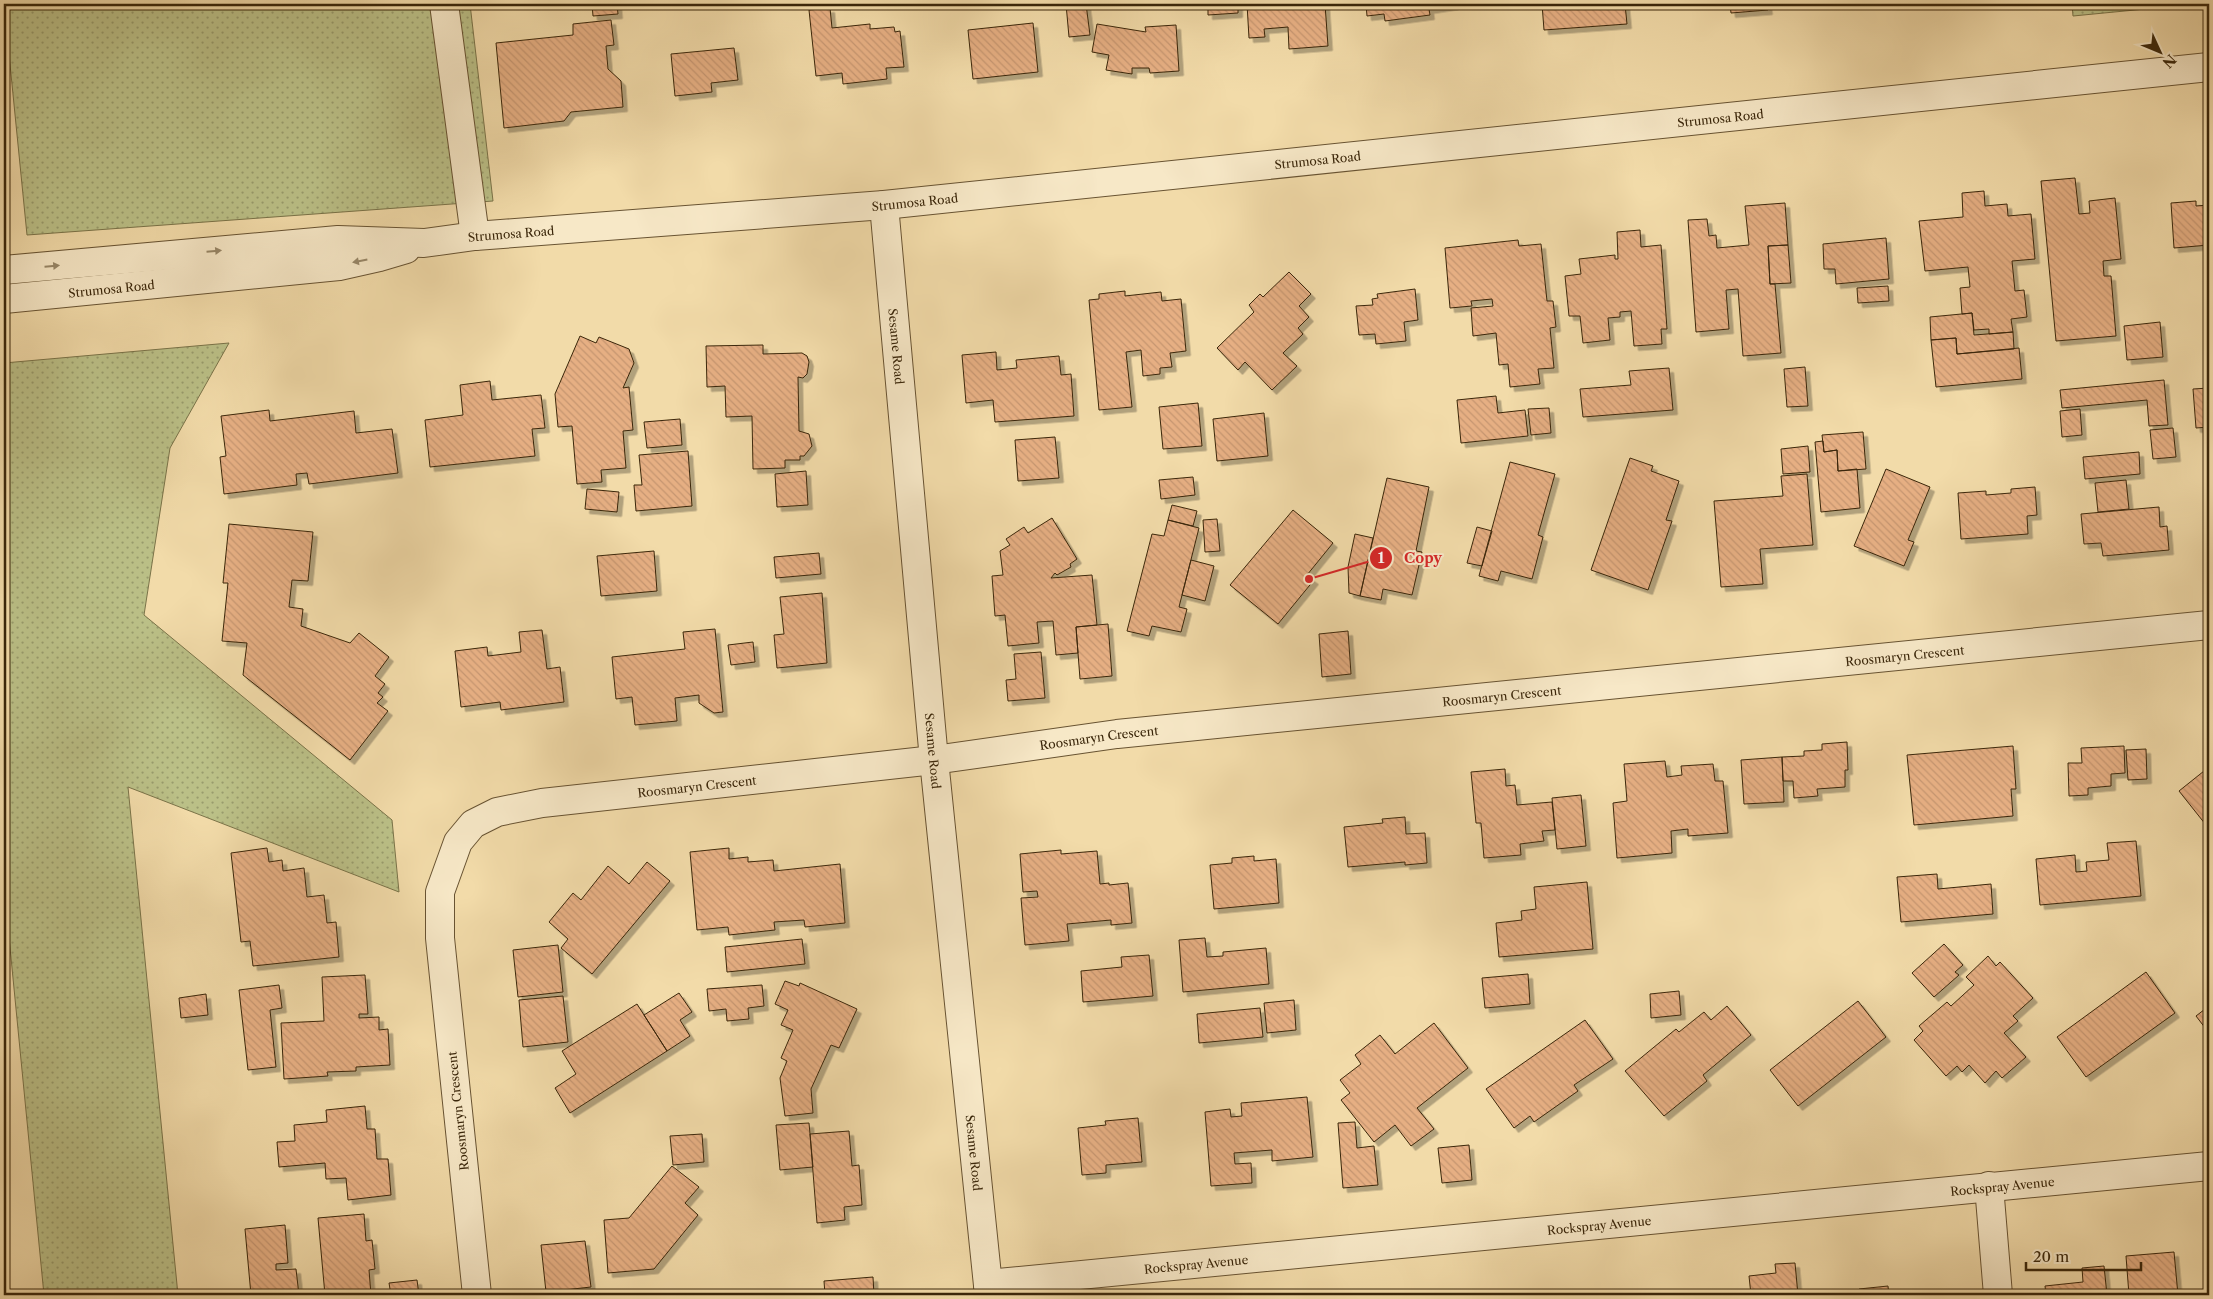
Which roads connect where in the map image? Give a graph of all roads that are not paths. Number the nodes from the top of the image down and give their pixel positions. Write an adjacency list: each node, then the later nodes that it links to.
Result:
1 (444, 4): 4 (street)
2 (2209, 67): 3 (street, Strumosa Road)
3 (884, 205): 4 (street, Strumosa Road); 9 (street, Sesame Road)
4 (475, 236): 5 (street, Strumosa Road)
5 (424, 243): 6 (street, Strumosa Road, one-way to 5); 7 (street, Strumosa Road, one-way to 7)
6 (4, 270)
7 (4, 299)
8 (2209, 625): 9 (street, Roosmaryn Crescent)
9 (934, 760): 12 (street, Sesame Road); 13 (street, Roosmaryn Crescent)
10 (2209, 1166): 11 (street, Rockspray Avenue)
11 (1989, 1186): 12 (street, Rockspray Avenue); 14 (street)
12 (988, 1290)
13 (477, 1295)
14 (1998, 1295)

